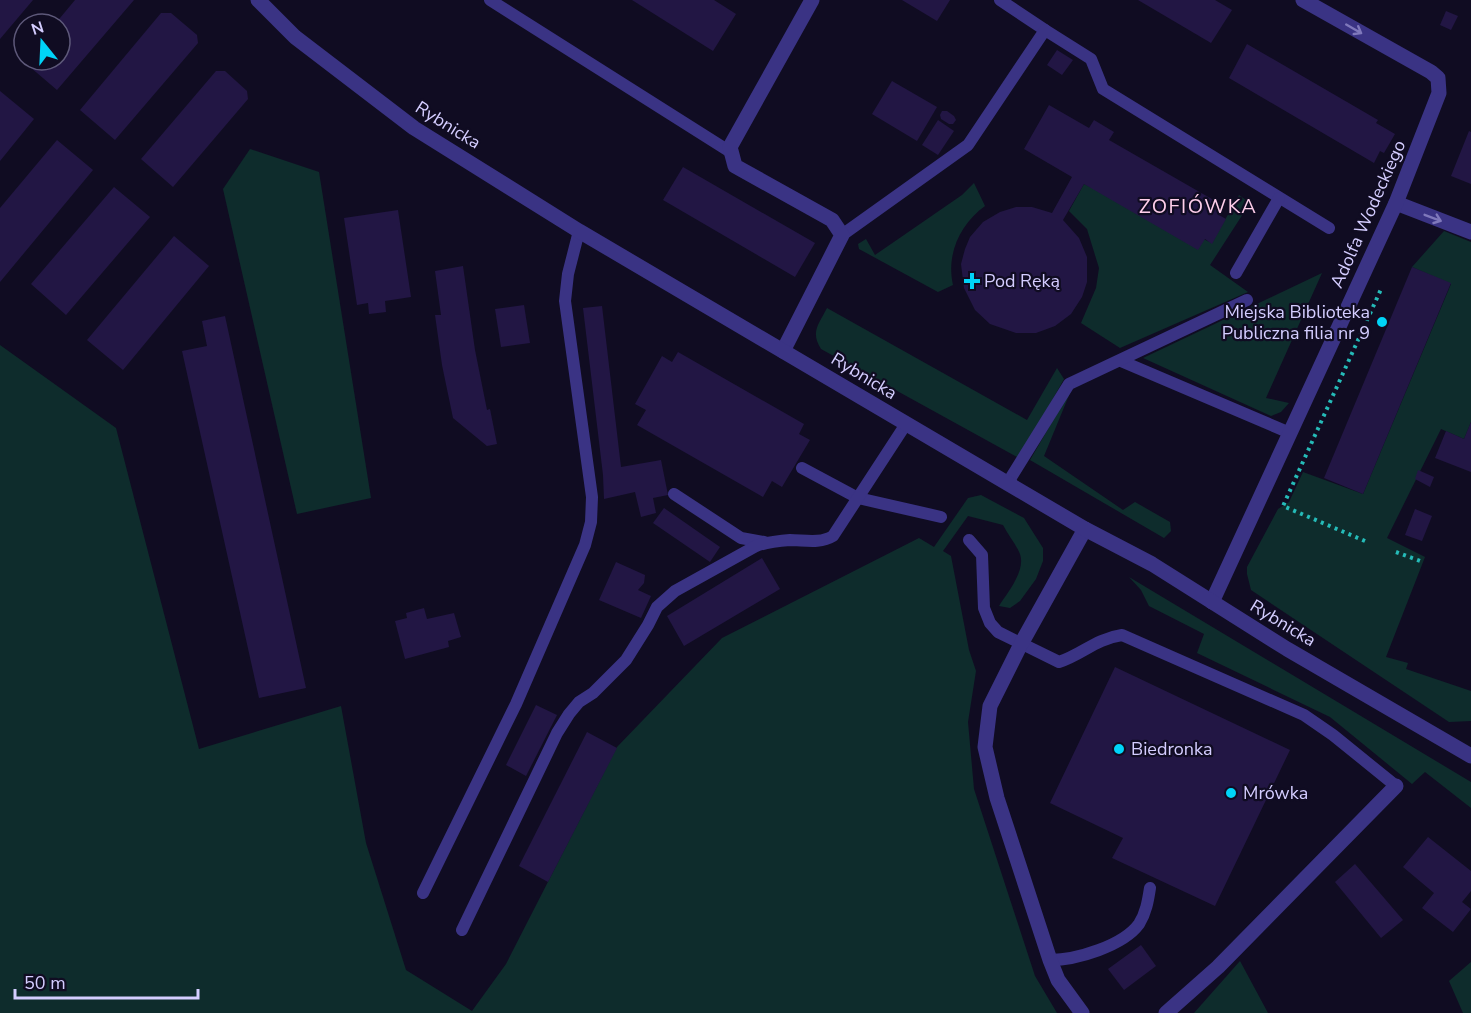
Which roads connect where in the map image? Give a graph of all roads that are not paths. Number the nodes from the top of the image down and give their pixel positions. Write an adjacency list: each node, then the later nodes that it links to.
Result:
1 (258, 0): 11 (street, Rybnicka)
2 (490, 0): 7 (lane)
3 (1000, 0): 6 (lane)
4 (1304, 0): 9 (street, Adolfa Wodeckiego, one-way to 9)
5 (807, 2): 7 (street)
6 (1045, 30): 8 (lane); 13 (lane)
7 (732, 153): 13 (street)
8 (1279, 198): 10 (lane); 14 (lane)
9 (1396, 203): 12 (street, one-way to 12); 19 (street, Adolfa Wodeckiego)
10 (1329, 228)
11 (579, 231): 16 (street, Rybnicka); 33 (lane)
12 (1471, 232)
13 (842, 235): 16 (street)
14 (1236, 273)
15 (1247, 300): 17 (lane)
16 (783, 351): 18 (street, Rybnicka)
17 (1121, 361): 19 (lane); 21 (lane)
18 (906, 424): 21 (street, Rybnicka); 23 (lane)
19 (1290, 433): 28 (street, Adolfa Wodeckiego)
20 (802, 468): 23 (lane)
21 (1007, 484): 25 (street, Rybnicka)
22 (674, 494): 27 (lane)
23 (858, 498): 24 (lane); 27 (lane)
24 (941, 517)
25 (1085, 529): 28 (street, Rybnicka); 29 (street)
26 (969, 540): 29 (lane)
27 (768, 542): 34 (lane)
28 (1212, 602): 30 (street, Rybnicka)
29 (1021, 644): 31 (lane); 35 (street)
30 (1471, 756)
31 (1396, 786): 37 (street)
32 (1150, 888): 35 (lane)
33 (423, 893)
34 (462, 930)
35 (1050, 960): 36 (street)
36 (1082, 1013)
37 (1166, 1013)

